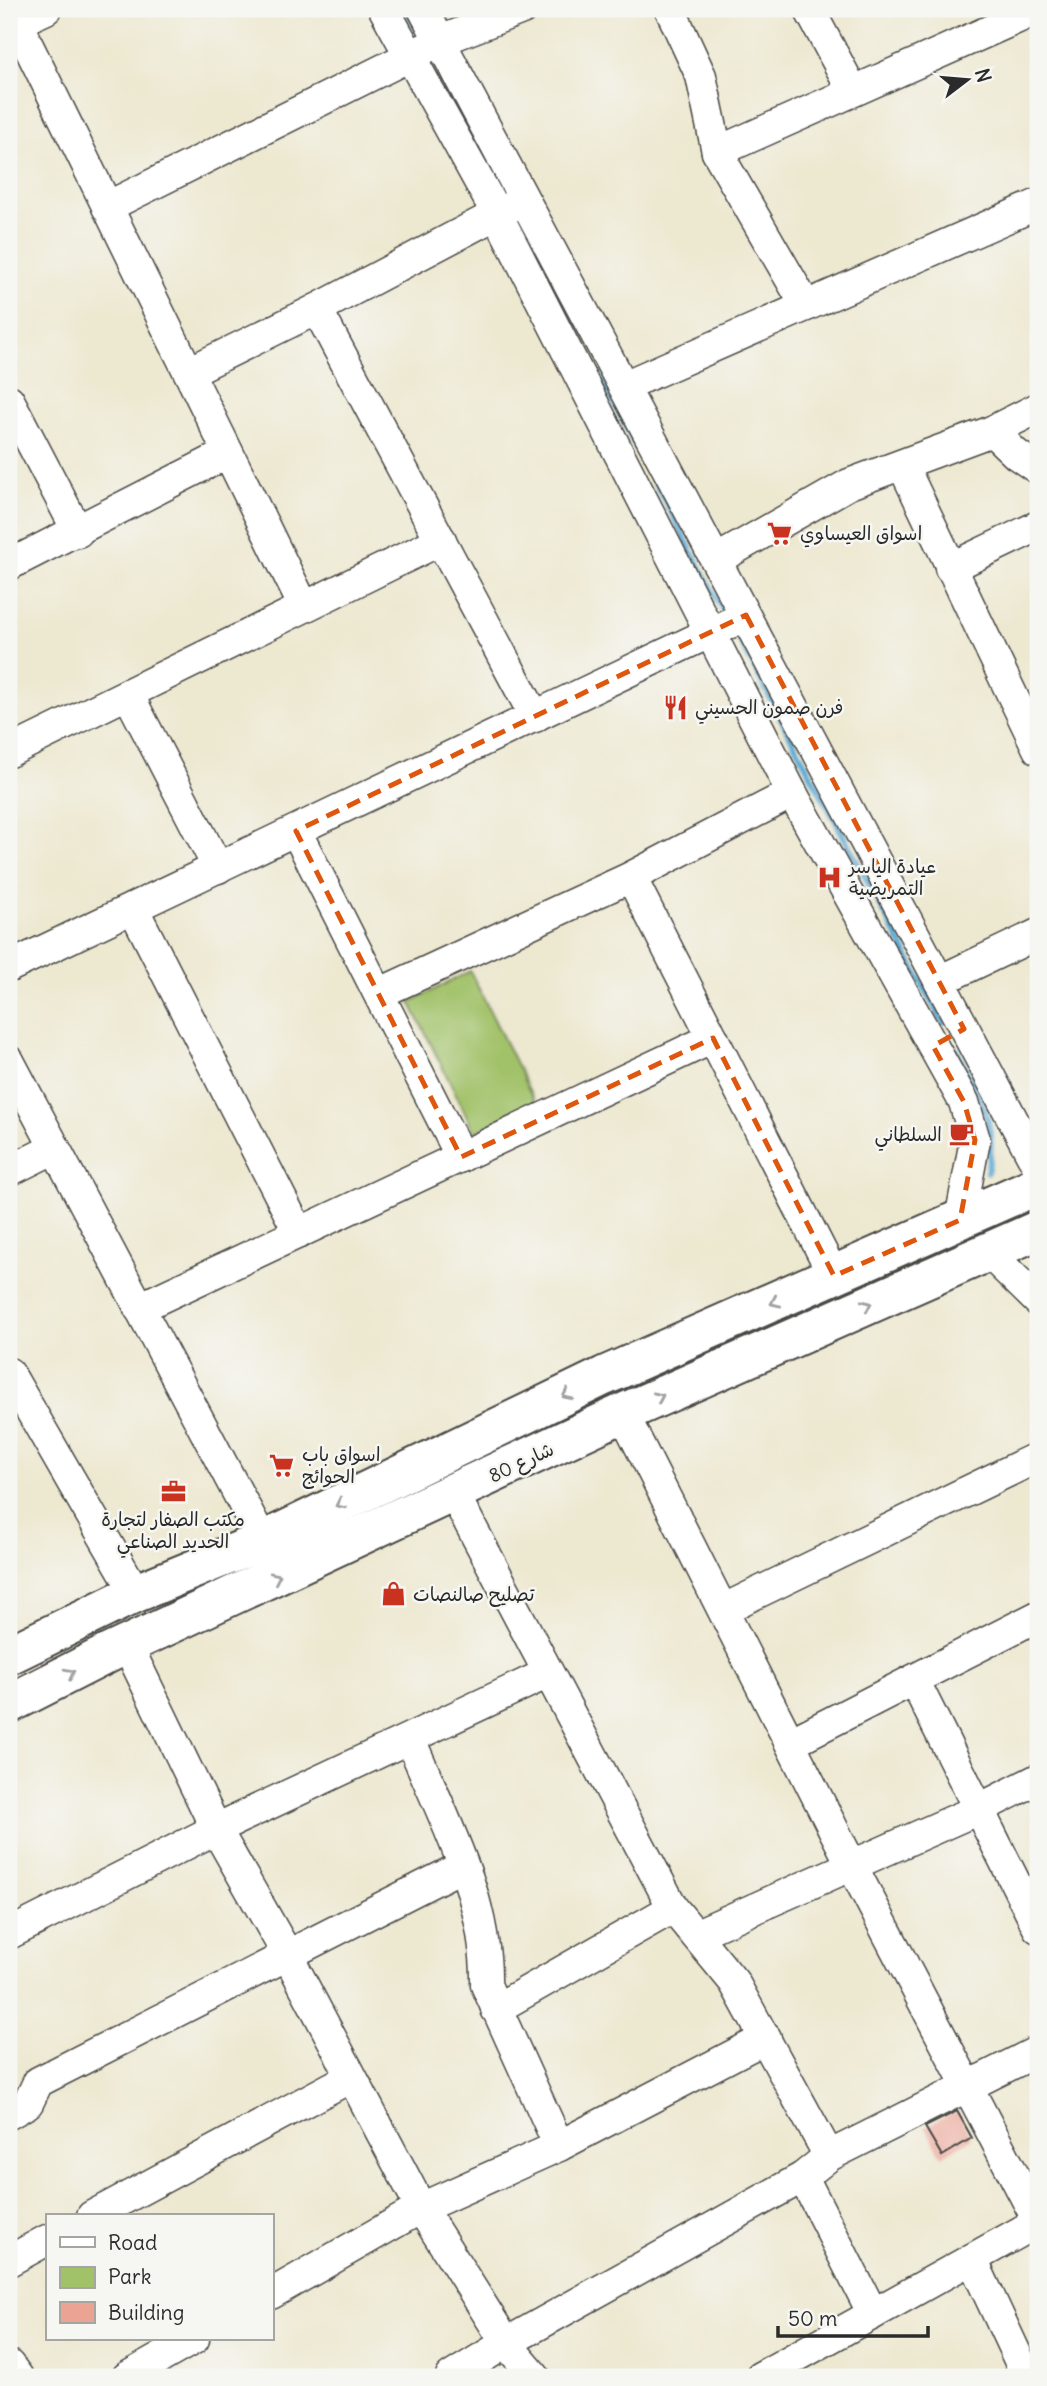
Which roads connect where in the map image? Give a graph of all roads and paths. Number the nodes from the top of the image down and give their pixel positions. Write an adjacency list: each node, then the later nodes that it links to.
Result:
1 (46, 9): 8 (street)
2 (384, 9): 10 (street)
3 (423, 9): 9 (street)
4 (522, 9): 9 (street)
5 (670, 9): 12 (street)
6 (809, 9): 11 (street)
7 (1029, 11): 11 (street)
8 (13, 24): 15 (street)
9 (440, 41): 10 (street); 13 (street)
10 (409, 56): 15 (street); 16 (street)
11 (853, 91): 12 (street)
12 (717, 152): 17 (street)
13 (525, 200): 16 (street); 20 (street)
14 (1038, 204): 17 (street)
15 (107, 207): 19 (street)
16 (497, 214): 18 (street); 35 (street)
17 (806, 306): 20 (street)
18 (317, 309): 19 (street); 29 (street)
19 (191, 371): 24 (street)
20 (624, 386): 30 (street)
21 (9, 400): 28 (street)
22 (1038, 408): 23 (street)
23 (992, 431): 25 (street); 26 (street)
24 (228, 453): 28 (street); 33 (street)
25 (902, 466): 30 (street); 32 (street)
26 (1038, 469)
27 (1038, 526): 32 (street)
28 (78, 532): 31 (street)
29 (441, 540): 33 (street); 37 (street)
30 (716, 560): 34 (street)
31 (9, 565)
32 (950, 568): 38 (street)
33 (304, 607): 36 (street)
34 (746, 615): 35 (street); 47 (street)
35 (711, 632): 37 (street); 40 (street)
36 (128, 694): 39 (street); 42 (street)
37 (535, 717): 41 (street)
38 (1038, 749)
39 (9, 752)
40 (792, 793): 43 (street); 51 (street)
41 (296, 831): 42 (street); 48 (street)
42 (218, 868): 44 (street)
43 (631, 877): 48 (street); 50 (street)
44 (133, 908): 46 (street); 60 (street)
45 (1038, 934): 47 (street)
46 (9, 967)
47 (939, 981): 49 (street)
48 (380, 993): 54 (street)
49 (964, 1029): 51 (street); 55 (street)
50 (713, 1038): 54 (street); 62 (street)
51 (933, 1046): 58 (street)
52 (9, 1060): 53 (street)
53 (55, 1148): 56 (street); 64 (street)
54 (461, 1157): 60 (street)
55 (1038, 1167)
56 (9, 1171)
57 (1038, 1185): 58 (main road, شارع 80)
58 (960, 1220): 62 (main road, شارع 80)
59 (1038, 1230): 61 (main road, شارع 80)
60 (299, 1233): 64 (street)
61 (988, 1252): 63 (street); 66 (main road, شارع 80, one-way to 61)
62 (834, 1276): 69 (main road, شارع 80, one-way to 69)
63 (1038, 1301)
64 (139, 1308): 69 (street)
65 (9, 1373): 70 (street)
66 (623, 1413): 68 (main road, شارع 80); 71 (street)
67 (1038, 1457): 71 (street)
68 (454, 1494): 73 (main road, شارع 80, one-way to 68); 75 (street)
69 (263, 1541): 70 (main road, شارع 80)
70 (136, 1593): 74 (main road, شارع 80)
71 (724, 1609): 79 (street)
72 (1038, 1616): 76 (street)
73 (128, 1647): 77 (main road, شارع 80, one-way to 73); 82 (street)
74 (9, 1655)
75 (547, 1674): 78 (street); 86 (street)
76 (914, 1680): 79 (street); 81 (street)
77 (9, 1704)
78 (410, 1739): 82 (street); 84 (street)
79 (792, 1742): 83 (street)
80 (1038, 1779): 81 (street)
81 (979, 1809): 83 (street); 85 (street)
82 (216, 1829): 88 (street); 90 (street)
83 (851, 1864): 89 (street); 95 (street)
84 (463, 1866): 90 (street); 91 (street)
85 (1028, 1881): 87 (street)
86 (673, 1908): 89 (street); 91 (street)
87 (1038, 1927)
88 (9, 1934)
89 (696, 1934): 92 (street)
90 (287, 1954): 94 (street); 96 (street)
91 (496, 2009): 97 (street)
92 (766, 2038): 97 (street); 98 (street)
93 (1038, 2051): 95 (street)
94 (351, 2077): 100 (street); 101 (street)
95 (967, 2086): 98 (street); 102 (street)
96 (9, 2114)
97 (559, 2146): 100 (street)
98 (829, 2156): 99 (street)
99 (803, 2177): 107 (street); 109 (street)
100 (421, 2208): 106 (street); 109 (street)
101 (96, 2214)
102 (1038, 2222): 104 (street)
103 (46, 2241): 105 (street)
104 (972, 2259): 107 (street); 116 (street)
105 (9, 2261)
106 (273, 2293)
107 (873, 2314): 115 (street)
108 (192, 2340): 112 (street)
109 (506, 2343): 113 (street); 114 (street)
110 (9, 2365): 111 (street)
111 (18, 2377)
112 (127, 2377)
113 (451, 2377)
114 (535, 2377)
115 (760, 2377)
116 (1027, 2377)

